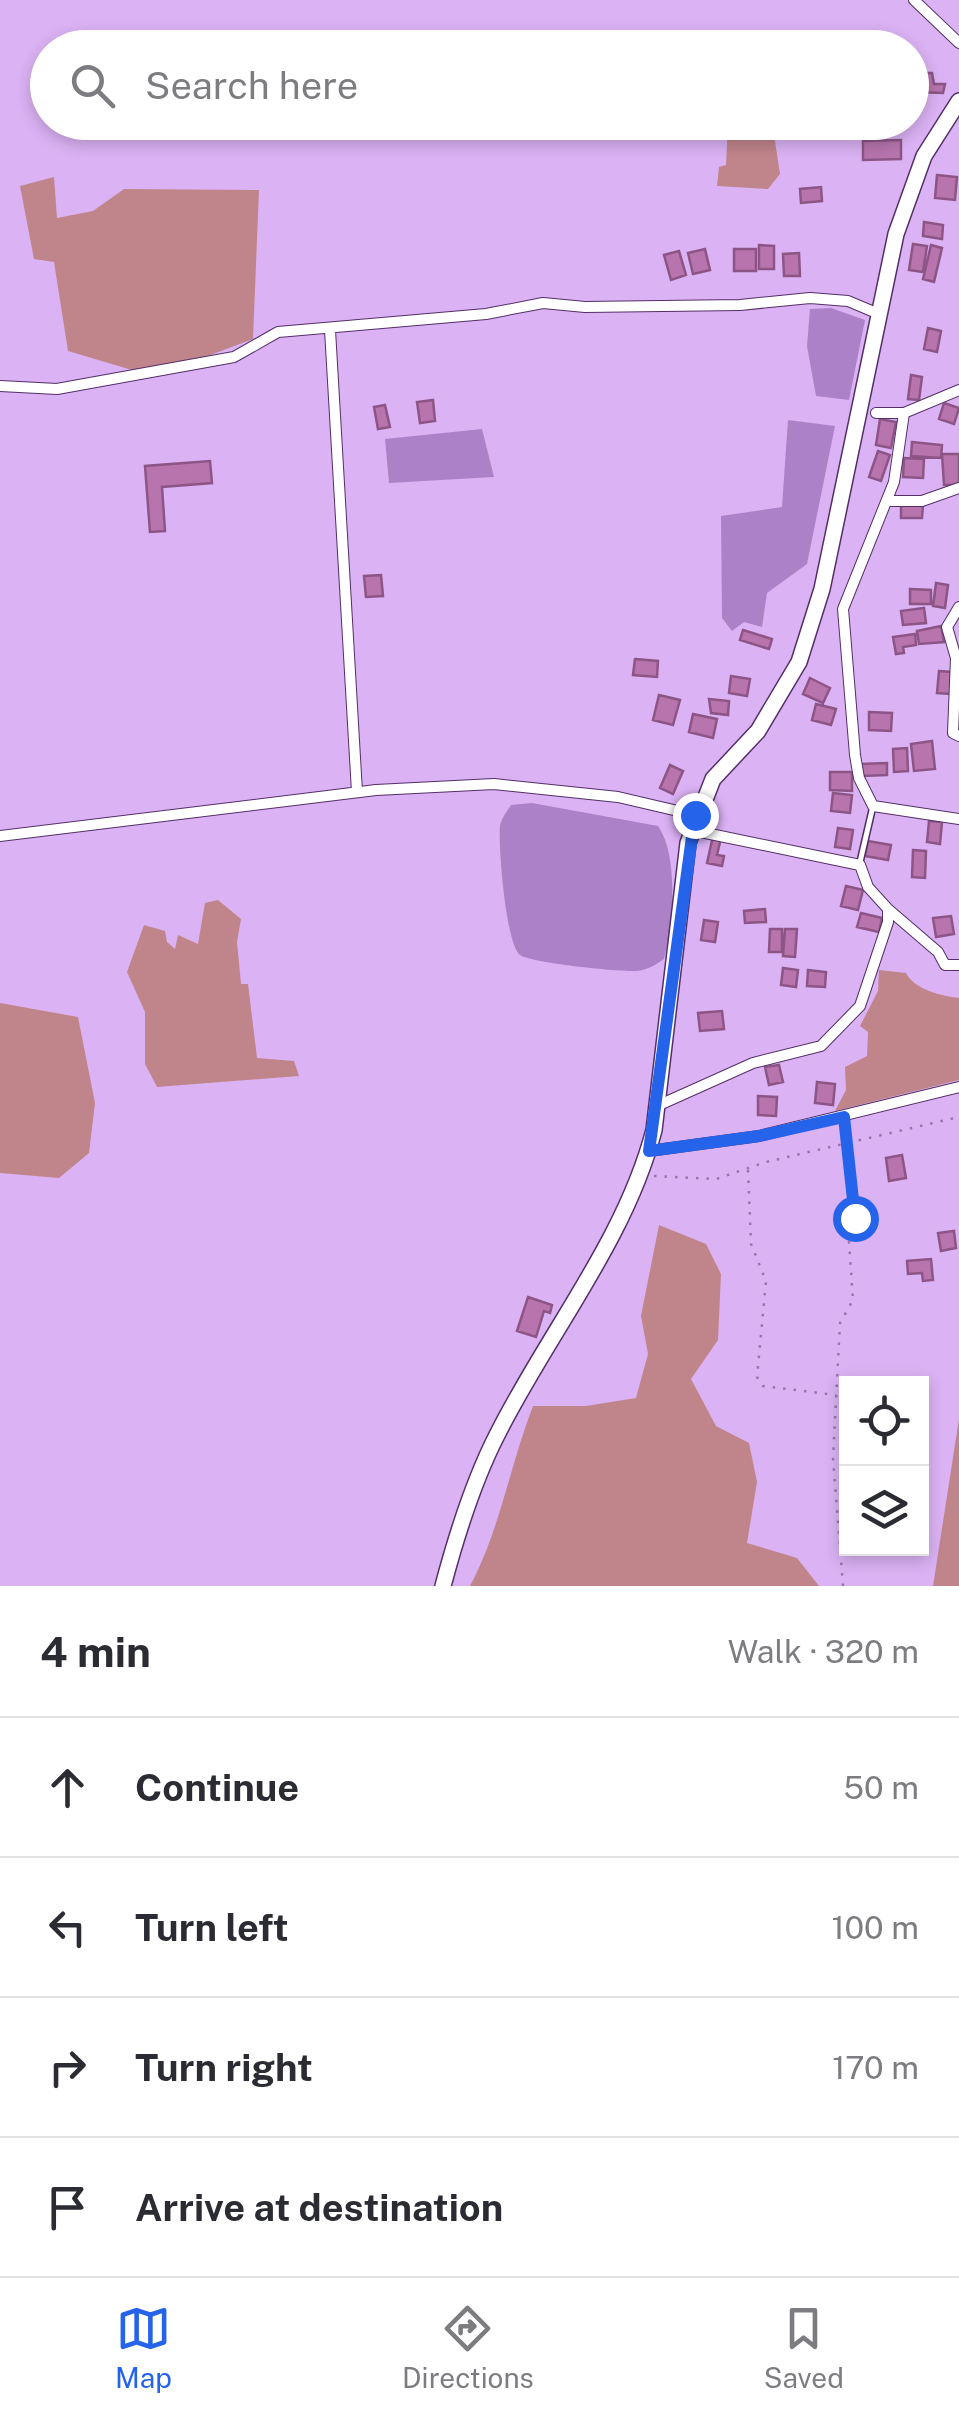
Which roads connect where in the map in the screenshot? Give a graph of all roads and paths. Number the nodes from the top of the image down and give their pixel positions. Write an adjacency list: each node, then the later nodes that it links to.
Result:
1 (914, 0): 2 (street)
2 (959, 43)
3 (959, 101): 4 (main road)
4 (880, 314): 5 (street); 17 (main road)
5 (330, 330): 6 (street); 14 (street)
6 (0, 386)
7 (959, 390): 9 (street)
8 (876, 413): 9 (street)
9 (904, 413): 11 (street)
10 (959, 488): 11 (street)
11 (887, 500): 15 (street)
12 (959, 607): 13 (street)
13 (959, 736)
14 (357, 792): 17 (street); 18 (street)
15 (873, 806): 16 (street); 19 (lane)
16 (959, 819)
17 (693, 822): 19 (street); 23 (main road)
18 (0, 836)
19 (860, 865): 20 (street)
20 (888, 909): 21 (street); 23 (street)
21 (959, 965)
22 (959, 1086): 24 (street)
23 (658, 1106): 27 (main road)
24 (844, 1117): 26 (path); 27 (street)
25 (959, 1117): 26 (path)
26 (847, 1144): 28 (path); 30 (path)
27 (649, 1151): 29 (main road)
28 (748, 1169): 29 (path); 30 (path)
29 (644, 1170): 31 (main road)
30 (836, 1395): 32 (path)
31 (442, 1586)
32 (843, 1586)

